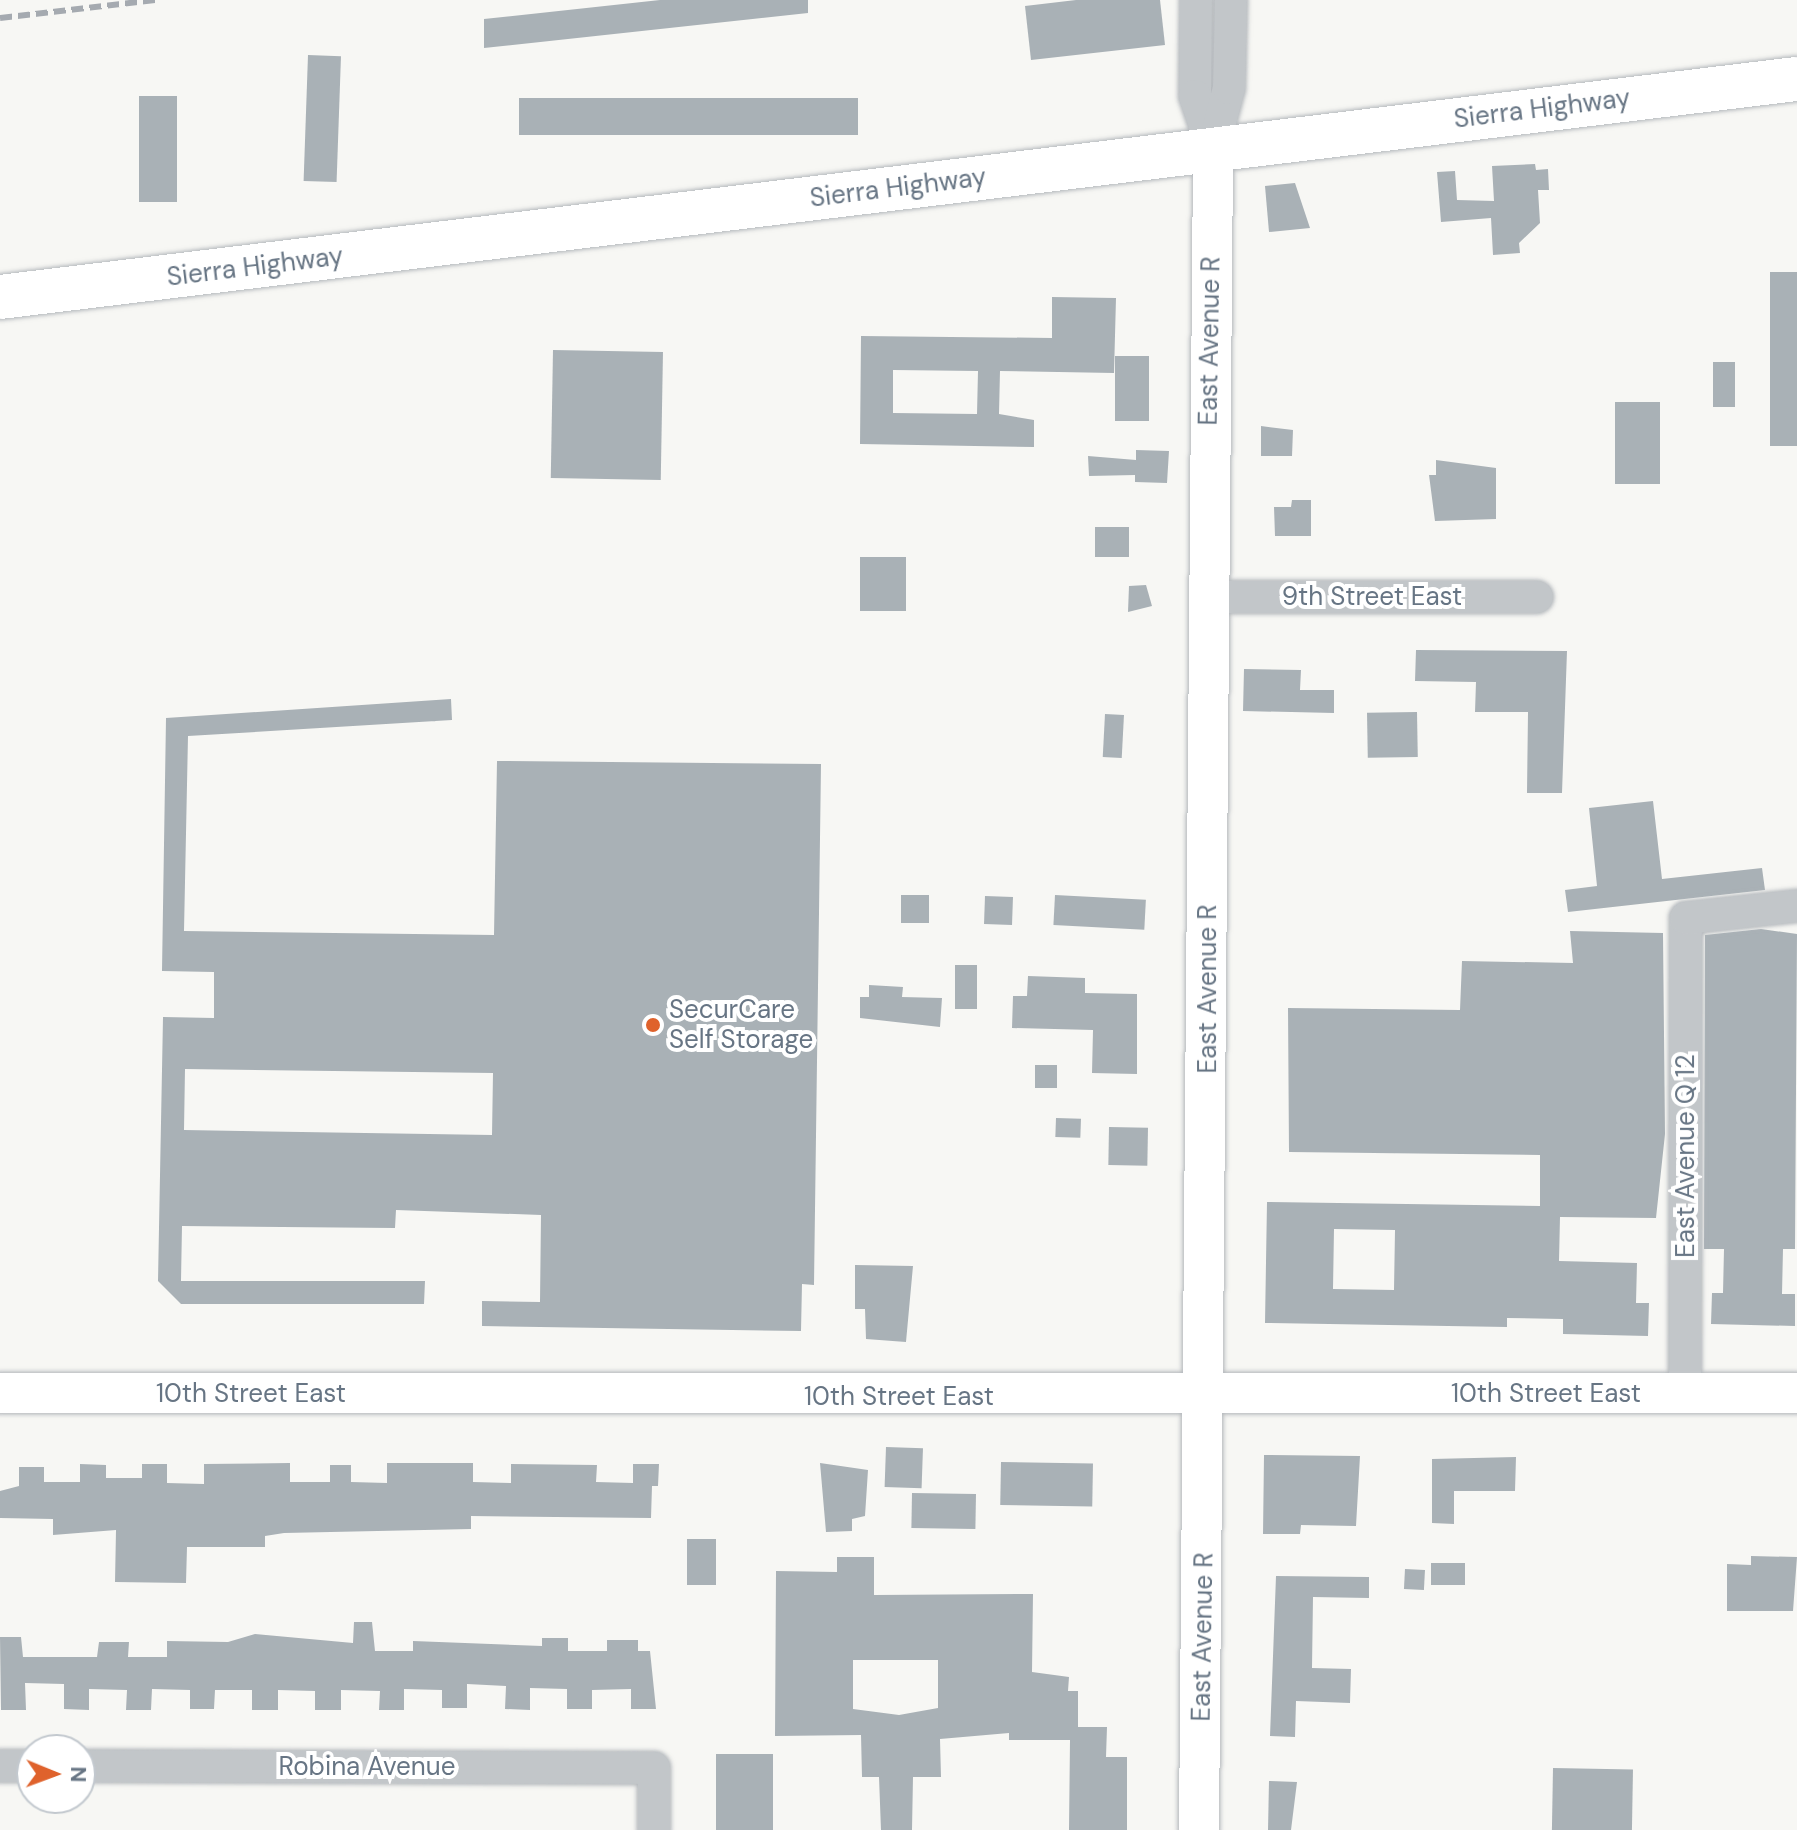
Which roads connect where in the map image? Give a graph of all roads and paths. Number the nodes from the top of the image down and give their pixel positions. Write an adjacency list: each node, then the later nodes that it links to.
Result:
1 (1196, 0): 4 (street, East Avenue R)
2 (1231, 0): 4 (street, East Avenue R)
3 (1797, 79): 4 (highway, Sierra Highway)
4 (1213, 149): 5 (highway, Sierra Highway); 6 (main road, East Avenue R)
5 (0, 297)
6 (1207, 597): 7 (street, 9th Street East); 12 (main road, East Avenue R)
7 (1537, 597)
8 (1797, 906): 10 (street, East Avenue Q 12)
9 (0, 1393): 12 (main road, 10th Street East)
10 (1685, 1393): 11 (main road, 10th Street East); 12 (main road, 10th Street East)
11 (1797, 1393)
12 (1207, 1395): 15 (main road, East Avenue R)
13 (96, 1766): 14 (street, Robina Avenue)
14 (654, 1830)
15 (1199, 1830)

